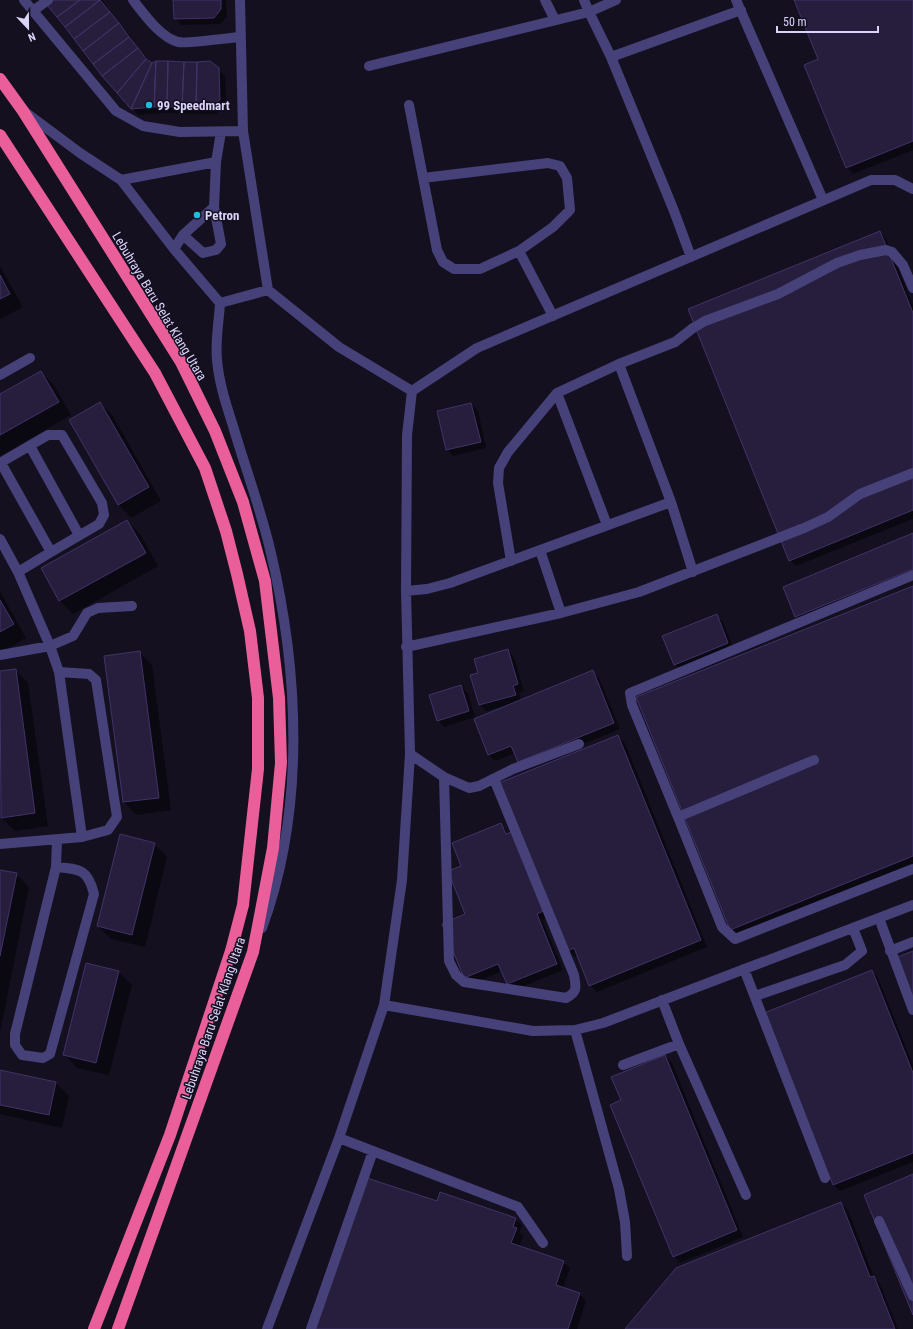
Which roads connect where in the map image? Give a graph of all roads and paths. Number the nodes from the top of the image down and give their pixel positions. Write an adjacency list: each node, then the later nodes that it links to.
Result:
1 (24, 0): 11 (street)
2 (48, 0): 11 (street)
3 (133, 0): 13 (street)
4 (143, 0): 13 (street)
5 (240, 0): 15 (street)
6 (545, 0): 14 (street)
7 (584, 0): 12 (street)
8 (616, 0): 12 (street)
9 (736, 0): 10 (street)
10 (741, 10): 16 (street); 28 (street)
11 (33, 11): 22 (street)
12 (588, 12): 14 (street); 16 (street)
13 (144, 14): 15 (street)
14 (555, 20): 17 (street)
15 (240, 37): 21 (street)
16 (611, 57): 33 (street)
17 (369, 66)
18 (0, 79): 20 (highway, Lebuhraya Baru Selat Klang Utara)
19 (409, 105): 25 (street)
20 (23, 111): 26 (street); 79 (highway, Lebuhraya Baru Selat Klang Utara)
21 (243, 131): 22 (street); 35 (street)
22 (221, 132): 24 (street)
23 (0, 135): 96 (highway, Lebuhraya Baru Selat Klang Utara)
24 (216, 162): 26 (street); 29 (street)
25 (423, 178): 32 (street); 32 (street)
26 (121, 180): 31 (street)
27 (913, 189): 28 (street)
28 (823, 200): 33 (street)
29 (214, 207): 30 (street); 30 (street)
30 (183, 235): 31 (street)
31 (174, 249): 36 (street)
32 (519, 251): 37 (street)
33 (691, 257): 37 (street)
34 (913, 288): 39 (street)
35 (268, 290): 36 (street); 41 (street)
36 (220, 303): 79 (street)
37 (553, 316): 41 (street)
38 (30, 358): 40 (street)
39 (619, 364): 42 (street); 46 (street)
40 (0, 375)
41 (412, 391): 56 (street)
42 (557, 393): 47 (street); 52 (street)
43 (30, 446): 44 (street); 48 (street); 48 (street)
44 (1, 463): 51 (street)
45 (913, 473): 54 (street)
46 (671, 502): 47 (street); 54 (street)
47 (607, 525): 50 (street)
48 (79, 535): 51 (street)
49 (0, 539): 53 (street)
50 (540, 550): 52 (street); 58 (street)
51 (51, 552): 53 (street)
52 (511, 561): 56 (street)
53 (18, 572): 59 (street)
54 (693, 572): 58 (street)
55 (913, 575): 68 (street)
56 (406, 591): 60 (street)
57 (132, 606): 59 (street)
58 (561, 613): 60 (street)
59 (50, 646): 61 (street); 62 (street)
60 (406, 647): 64 (street)
61 (0, 655)
62 (59, 672): 69 (street); 69 (street)
63 (579, 744): 67 (street)
64 (410, 754): 66 (street); 83 (street)
65 (814, 760): 68 (street)
66 (444, 777): 67 (street); 67 (street)
67 (494, 779)
68 (678, 817): 73 (street)
69 (82, 837): 70 (street)
70 (57, 840): 71 (street); 72 (street)
71 (0, 844)
72 (56, 867): 72 (street)
73 (913, 869)
74 (913, 905): 75 (street)
75 (879, 918): 76 (street); 78 (street)
76 (853, 928): 80 (street); 81 (street)
77 (913, 942): 78 (street)
78 (890, 951): 84 (street)
79 (253, 952): 97 (highway, Lebuhraya Baru Selat Klang Utara)
80 (744, 969): 81 (street); 82 (street)
81 (756, 996): 90 (street)
82 (662, 1000): 85 (street); 86 (street)
83 (384, 1005): 85 (street); 88 (street)
84 (913, 1010)
85 (575, 1030): 94 (street)
86 (679, 1044): 87 (street); 91 (street)
87 (623, 1065)
88 (339, 1138): 89 (street); 98 (street)
89 (373, 1151): 93 (street); 99 (street)
90 (825, 1178)
91 (746, 1195)
92 (879, 1221): 95 (street)
93 (543, 1243)
94 (627, 1256)
95 (913, 1296)
96 (94, 1329)
97 (118, 1329)
98 (267, 1329)
99 (311, 1329)

